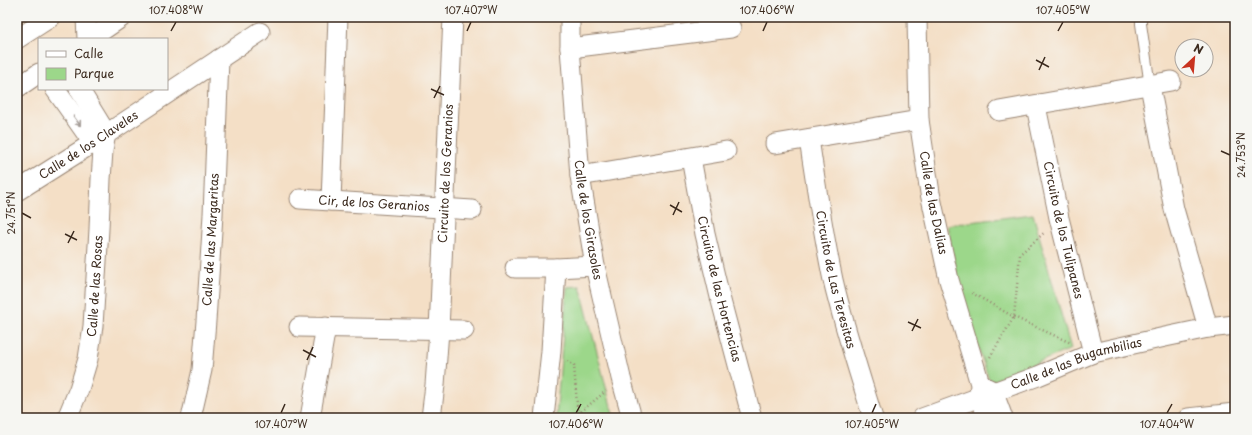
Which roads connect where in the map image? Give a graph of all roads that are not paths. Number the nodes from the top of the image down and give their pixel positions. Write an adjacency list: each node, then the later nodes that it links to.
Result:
1 (51, 17): 14 (street)
2 (86, 17): 12 (street)
3 (122, 17): 13 (street)
4 (338, 17): 34 (street)
5 (453, 17): 35 (street, Circuito de los Geranios)
6 (570, 17): 15 (street, Calle de los Girasoles)
7 (917, 17): 25 (street, Calle de las Dalias)
8 (1141, 17): 19 (lane)
9 (681, 26): 10 (street); 15 (street)
10 (731, 28)
11 (260, 32): 16 (street, Calle de los Claveles)
12 (88, 38)
13 (90, 38)
14 (17, 39)
15 (570, 48): 31 (street, Calle de los Girasoles)
16 (219, 59): 27 (street, Calle de los Claveles); 50 (street, Calle de las Margaritas)
17 (38, 74): 20 (street)
18 (1171, 81): 19 (street)
19 (1150, 86): 23 (street); 43 (street)
20 (17, 88)
21 (56, 90): 27 (street, one-way to 27)
22 (79, 90): 27 (street)
23 (1036, 106): 24 (street); 46 (street, Circuito de los Tulipanes)
24 (999, 111)
25 (919, 120): 26 (street); 47 (street, Calle de las Dalias)
26 (809, 139): 28 (street); 56 (street, Circuito de Las Teresitas)
27 (101, 142): 32 (street, Calle de los Claveles); 49 (street, Calle de las Rosas)
28 (775, 144)
29 (726, 152): 30 (street)
30 (691, 158): 31 (street); 55 (street, Circuito de las Hortencias)
31 (580, 176): 37 (street, Calle de los Girasoles)
32 (17, 191)
33 (300, 199): 34 (street, Cir, de los Geranios)
34 (331, 201): 35 (street, Cir, de los Geranios)
35 (444, 209): 36 (street, Cir, de los Geranios); 44 (street, Circuito de los Geranios)
36 (472, 210)
37 (595, 266): 39 (street); 54 (street, Calle de los Girasoles)
38 (515, 268): 39 (street)
39 (556, 268): 53 (street)
40 (1235, 325): 43 (street, Calle de las Bugambilias)
41 (299, 327): 42 (street)
42 (326, 327): 44 (street); 51 (street)
43 (1208, 328): 46 (street, Calle de las Bugambilias)
44 (439, 330): 45 (street); 52 (street, Circuito de los Geranios)
45 (464, 330)
46 (1093, 353): 47 (street, Calle de las Bugambilias)
47 (983, 387): 57 (street, Calle de las Bugambilias); 58 (street, Calle de las Dalias); 59 (street, Calle de las Dalias)
48 (1235, 413): 60 (street)
49 (67, 418)
50 (191, 418)
51 (310, 418)
52 (431, 418)
53 (544, 418)
54 (632, 418)
55 (752, 418)
56 (873, 418)
57 (922, 418)
58 (987, 418)
59 (1003, 418)
60 (1188, 418)

